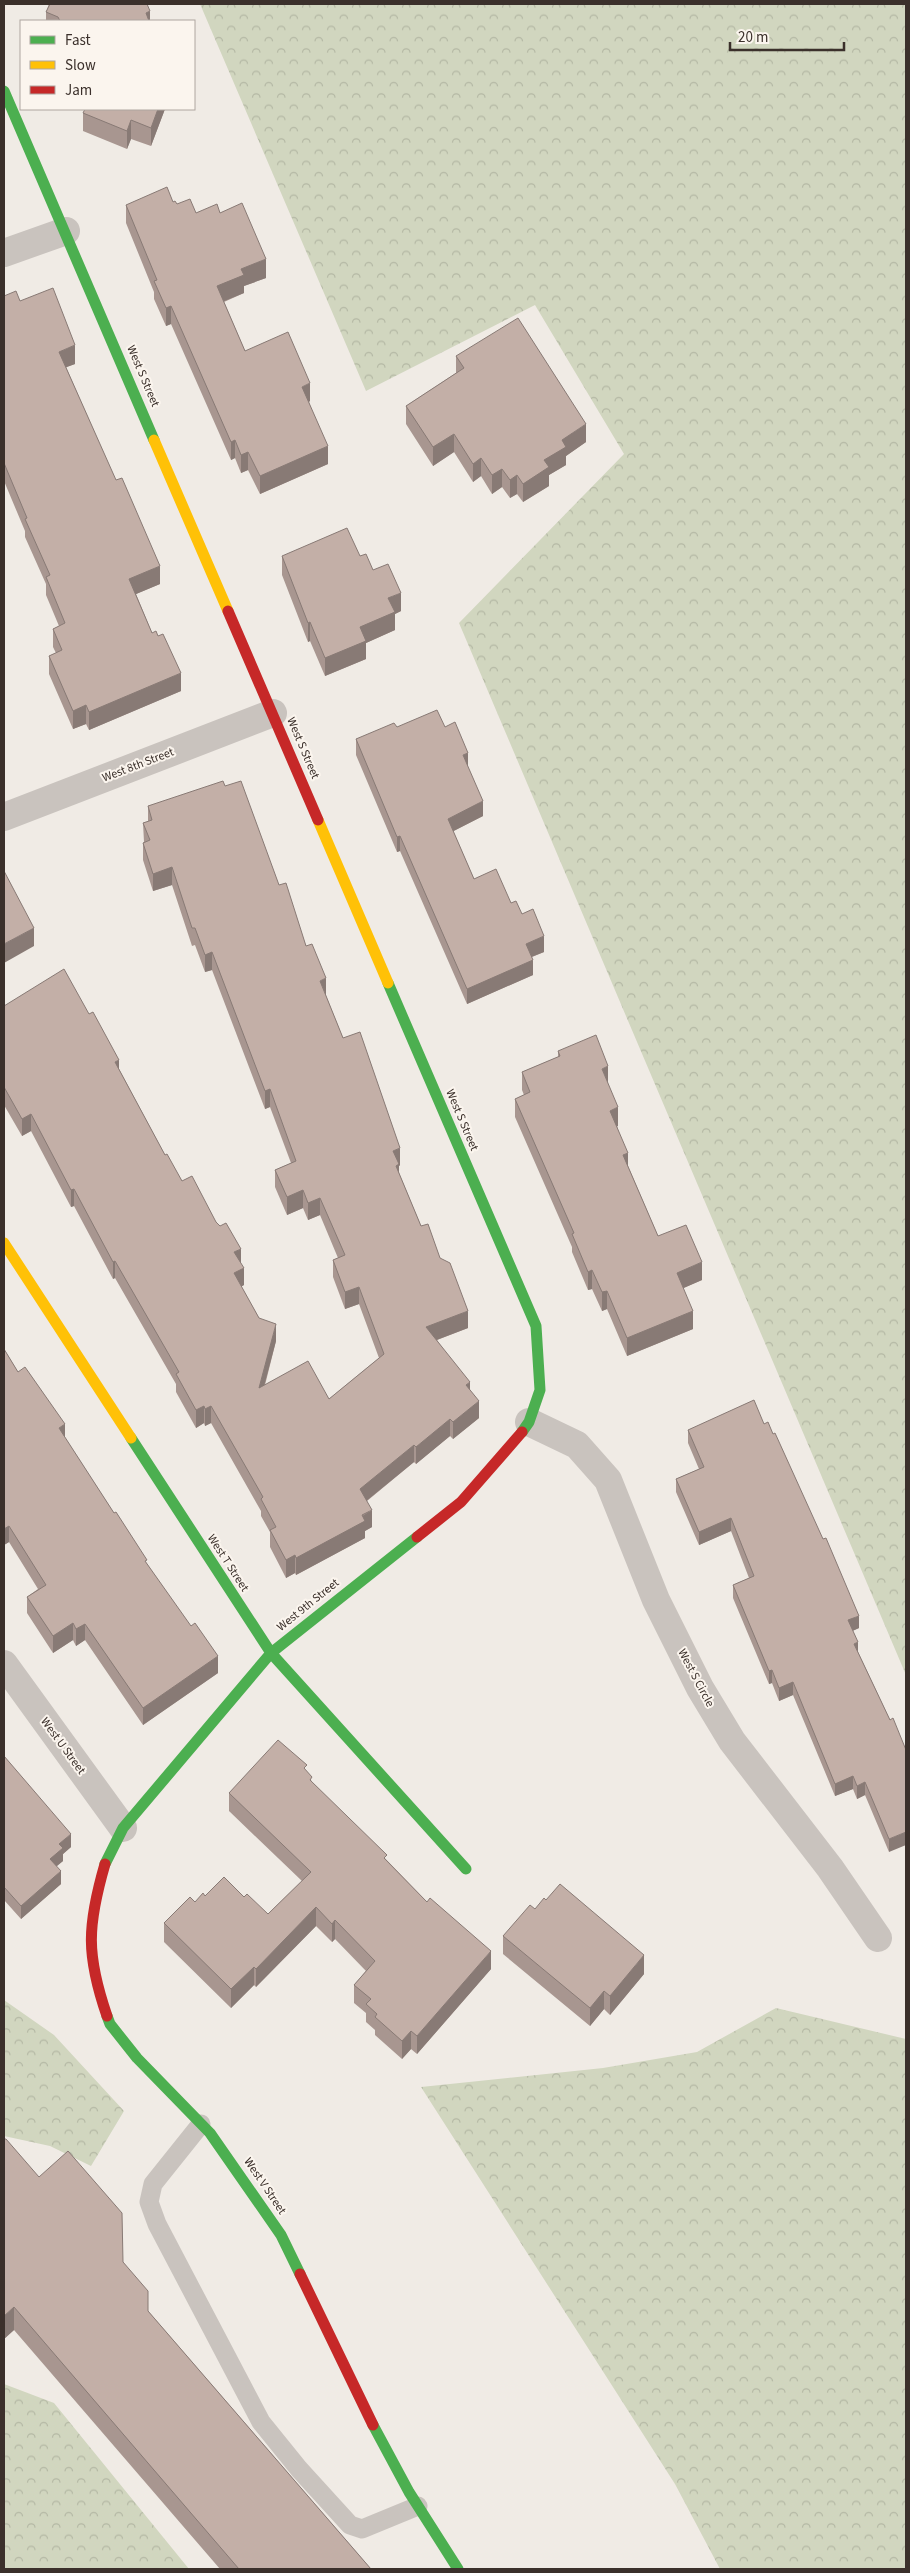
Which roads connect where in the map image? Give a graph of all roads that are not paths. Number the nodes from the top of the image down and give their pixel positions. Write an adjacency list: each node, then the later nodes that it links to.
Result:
1 (4, 91): 2 (street, West S Street)
2 (66, 231): 3 (street); 4 (street, West S Street)
3 (4, 253)
4 (273, 713): 5 (street, West 8th Street); 7 (street, West S Street)
5 (4, 817)
6 (4, 1243): 8 (street, West T Street)
7 (529, 1422): 8 (street, West 9th Street); 12 (street, West S Circle)
8 (270, 1653): 10 (street, West 9th Street); 11 (street, West T Street)
9 (4, 1664): 10 (street, West U Street)
10 (123, 1828): 13 (street, West V Street)
11 (466, 1869)
12 (878, 1938)
13 (201, 2124): 14 (street, West V Street); 14 (lane)
14 (418, 2506): 15 (street, West V Street)
15 (458, 2569)

